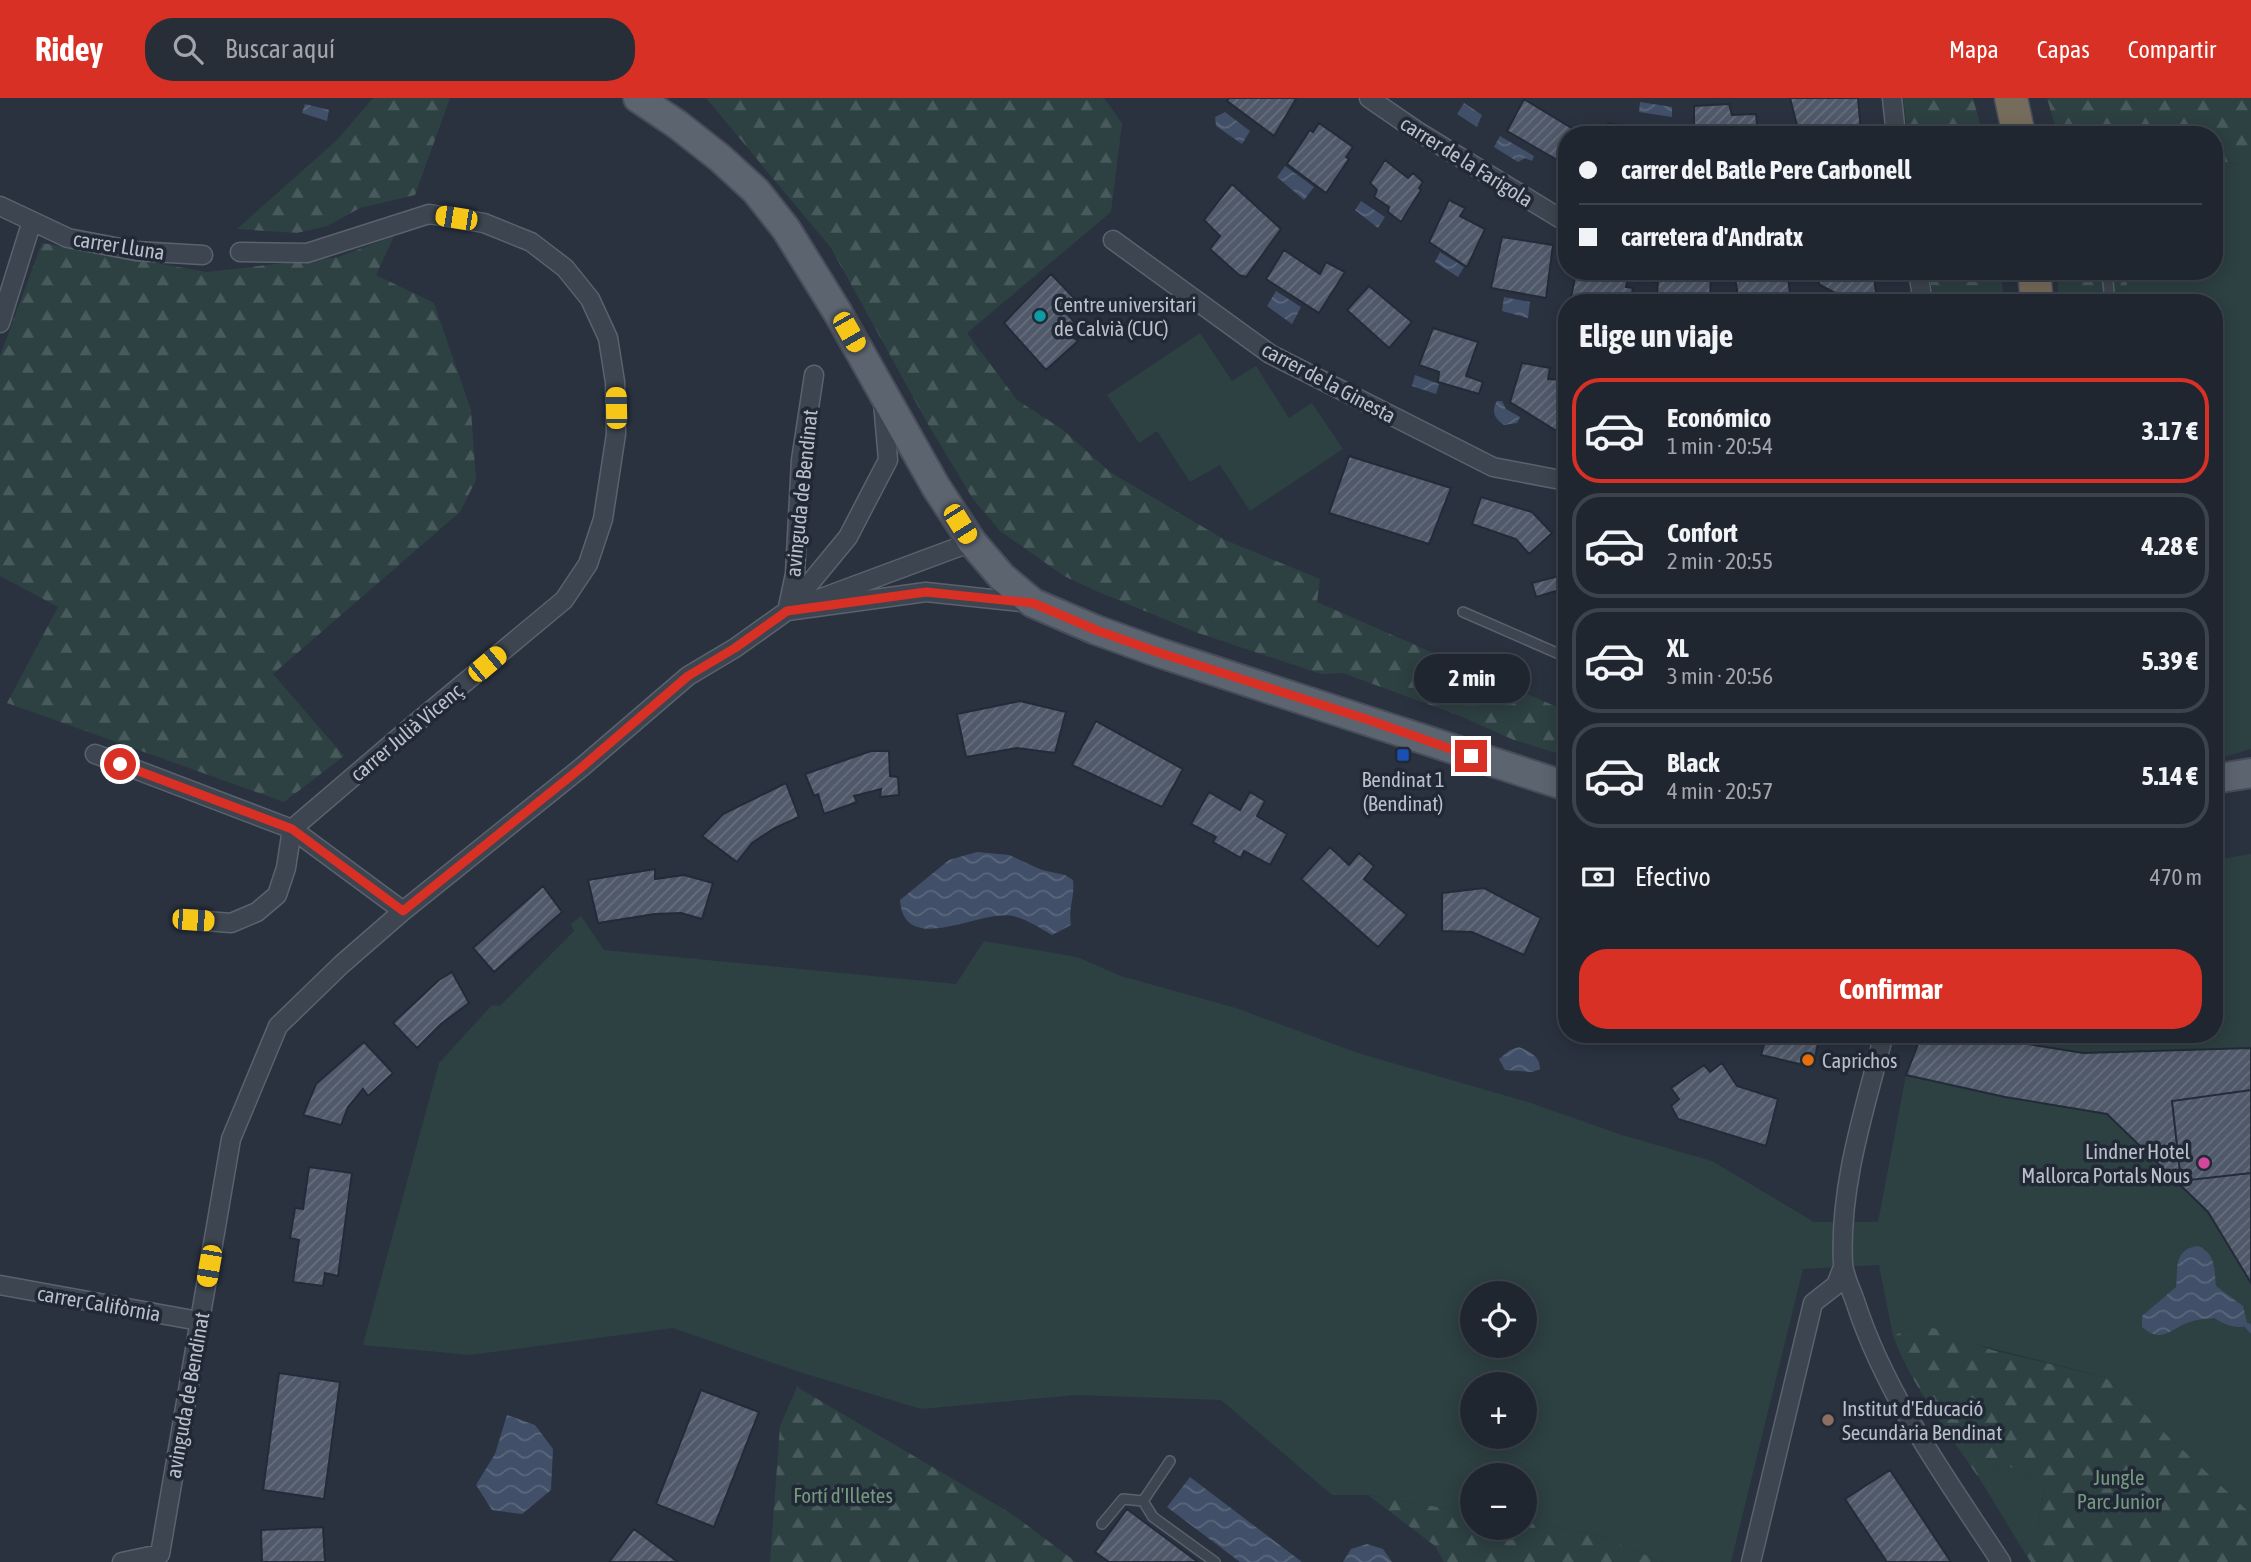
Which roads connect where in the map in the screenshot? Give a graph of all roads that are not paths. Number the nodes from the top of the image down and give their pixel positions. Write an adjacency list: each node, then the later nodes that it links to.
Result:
1 (638, 98): 15 (main road)
2 (1369, 98): 8 (street, carrer de la Farigola)
3 (1892, 98): 5 (street)
4 (2011, 98): 6 (highway)
5 (1895, 126)
6 (2017, 126)
7 (0, 206): 9 (street, carrer Lluna)
8 (1558, 217)
9 (32, 221): 12 (street, carrer Lluna); 13 (street)
10 (1113, 240): 16 (street, carrer de la Ginesta)
11 (240, 252): 26 (street, carrer Julià Vicenç)
12 (203, 255)
13 (0, 323)
14 (814, 375): 19 (street, avinguda de Bendinat)
15 (882, 388): 17 (main road); 19 (street, avinguda de Bendinat)
16 (1558, 479)
17 (972, 542): 18 (main road); 19 (street, avinguda de Bendinat)
18 (1033, 603): 19 (street, avinguda de Bendinat); 25 (main road)
19 (787, 611): 27 (street, avinguda de Bendinat)
20 (1463, 612): 21 (lane)
21 (1558, 654)
22 (95, 754): 26 (street)
23 (2251, 773): 24 (main road)
24 (2223, 778)
25 (1558, 783)
26 (292, 829): 27 (street); 28 (street)
27 (403, 911): 32 (street, avinguda de Bendinat)
28 (193, 920)
29 (1882, 1043): 30 (street)
30 (1843, 1266): 38 (street); 39 (street)
31 (0, 1284): 32 (street, carrer Califòrnia)
32 (199, 1321): 36 (street, avinguda de Bendinat)
33 (1170, 1461): 34 (lane)
34 (1143, 1501): 35 (lane); 37 (lane)
35 (1102, 1524)
36 (122, 1562)
37 (1215, 1562)
38 (1751, 1562)
39 (2001, 1562)

